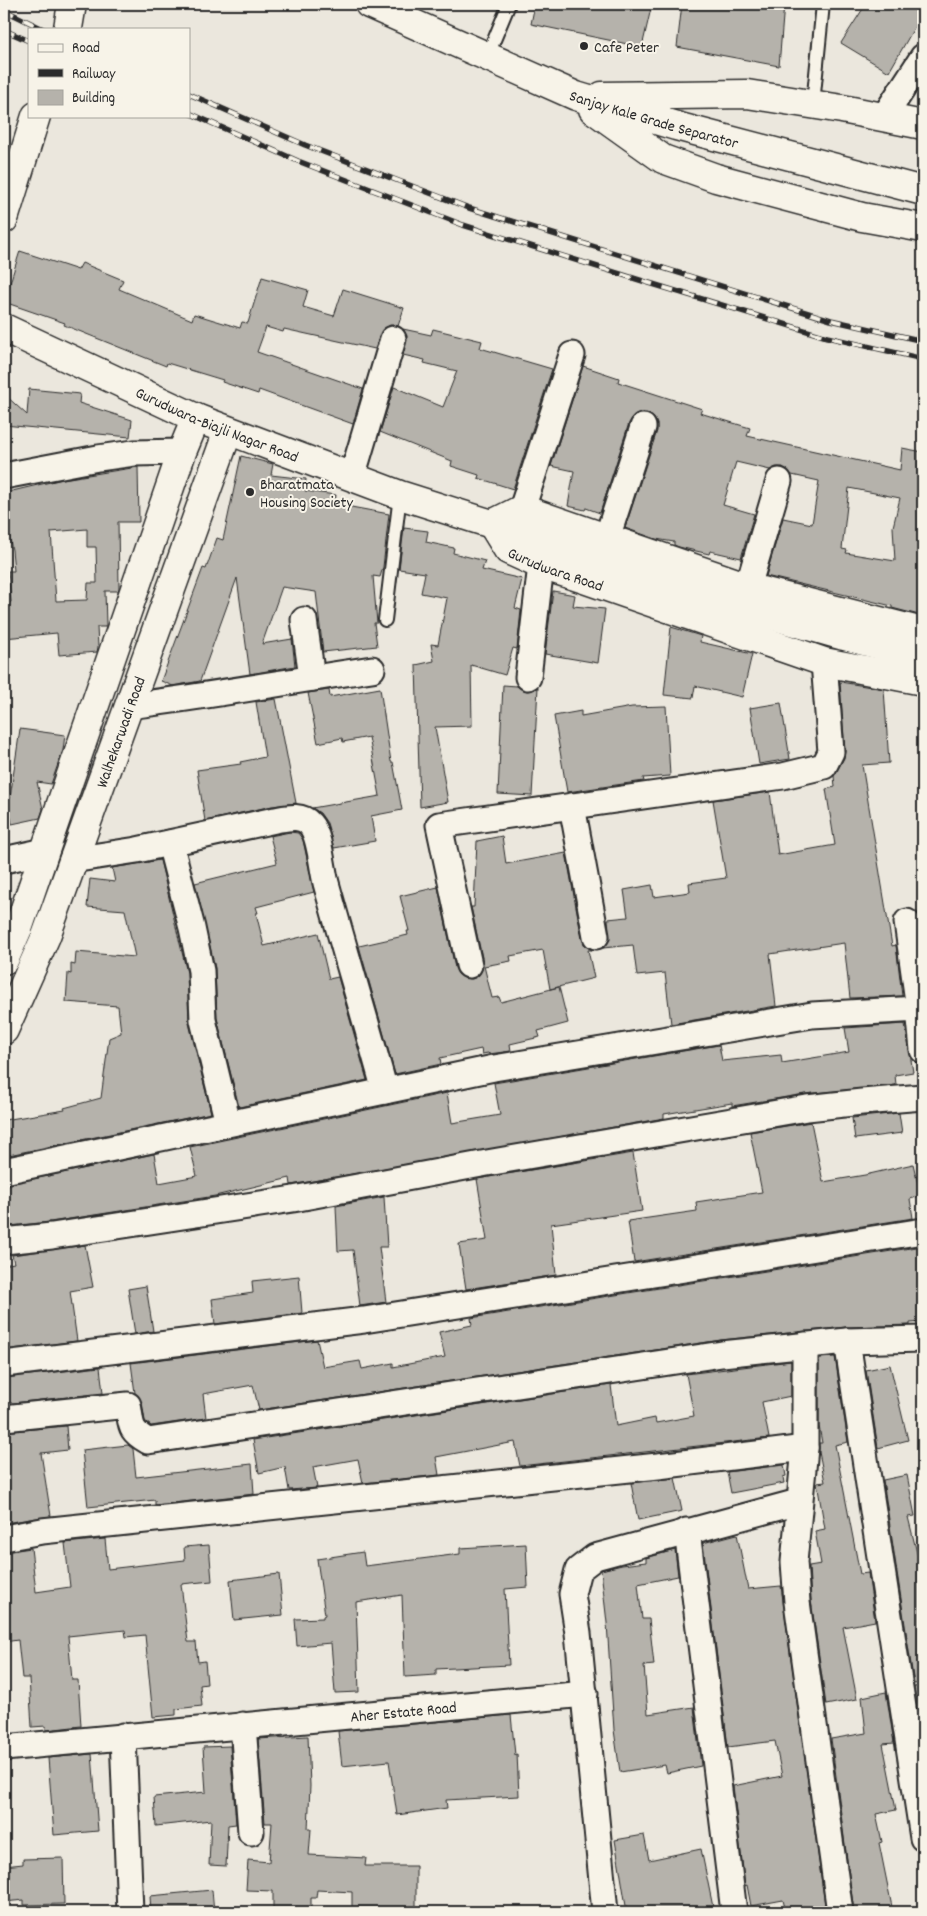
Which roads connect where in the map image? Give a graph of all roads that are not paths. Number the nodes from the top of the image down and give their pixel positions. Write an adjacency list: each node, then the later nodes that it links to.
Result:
1 (72, 4): 5 (street)
2 (509, 4): 6 (lane)
3 (823, 4): 9 (lane)
4 (379, 6): 6 (street)
5 (68, 28)
6 (488, 57): 8 (street)
7 (923, 57): 10 (street)
8 (576, 96): 9 (street); 13 (street, Sanjay Kale Grade Separator); 15 (street, Sanjay Kale Grade Separator)
9 (813, 104): 10 (street)
10 (884, 117): 12 (street)
11 (35, 118): 14 (street)
12 (923, 125)
13 (923, 191)
14 (4, 219)
15 (923, 228)
16 (4, 328): 19 (street, Gurudwara-Biajli Nagar Road)
17 (393, 339): 24 (street)
18 (572, 355): 27 (street)
19 (196, 418): 21 (street, Gurudwara-Biajli Nagar Road); 22 (street, Walhekarwadi Road)
20 (643, 427): 29 (street)
21 (228, 431): 24 (street, Gurudwara-Biajli Nagar Road); 41 (street, Walhekarwadi Road)
22 (182, 452): 23 (street); 44 (street, Walhekarwadi Road)
23 (4, 476)
24 (352, 477): 26 (street, Gurudwara-Biajli Nagar Road)
25 (779, 481): 31 (street)
26 (400, 495): 28 (street, Gurudwara-Biajli Nagar Road); 33 (lane)
27 (522, 509): 28 (street, Gurudwara Road); 29 (street)
28 (492, 524): 30 (street, Gurudwara Road); 35 (street, Gurudwara-Biajli Nagar Road)
29 (607, 538): 31 (street)
30 (541, 565): 36 (street, Gurudwara Road); 38 (street)
31 (748, 587): 34 (street)
32 (304, 620): 39 (street)
33 (385, 620)
34 (923, 632)
35 (923, 656)
36 (824, 662): 40 (street, Gurudwara Road); 42 (street)
37 (372, 669): 39 (street)
38 (528, 677)
39 (312, 678): 41 (street)
40 (923, 681)
41 (128, 706): 46 (street, Walhekarwadi Road)
42 (572, 806): 50 (street); 52 (street)
43 (170, 843): 46 (street); 56 (street); 58 (street)
44 (45, 851): 45 (street); 47 (street, Walhekarwadi Road)
45 (4, 860)
46 (72, 860): 48 (street, Walhekarwadi Road)
47 (35, 882): 48 (street); 51 (street, Walhekarwadi Road)
48 (62, 891): 54 (street, Walhekarwadi Road)
49 (907, 922): 53 (street)
50 (596, 936)
51 (4, 960)
52 (469, 965)
53 (919, 1008): 55 (street); 56 (street)
54 (4, 1030)
55 (923, 1050)
56 (385, 1091): 58 (street)
57 (923, 1098): 61 (street)
58 (228, 1123): 59 (street)
59 (4, 1171)
60 (923, 1231): 65 (street)
61 (4, 1241)
62 (923, 1339): 63 (street)
63 (847, 1341): 64 (street); 76 (street)
64 (805, 1345): 66 (street); 67 (street)
65 (4, 1364)
66 (4, 1418)
67 (805, 1448): 68 (street); 70 (street)
68 (798, 1502): 69 (street); 80 (street)
69 (687, 1531): 71 (street); 79 (street)
70 (4, 1538)
71 (585, 1694): 72 (street, Aher Estate Road); 78 (street)
72 (244, 1725): 73 (street, Aher Estate Road); 75 (street)
73 (123, 1736): 74 (street, Aher Estate Road); 77 (street)
74 (4, 1748)
75 (251, 1832)
76 (923, 1838)
77 (130, 1912)
78 (605, 1912)
79 (734, 1912)
80 (840, 1912)

